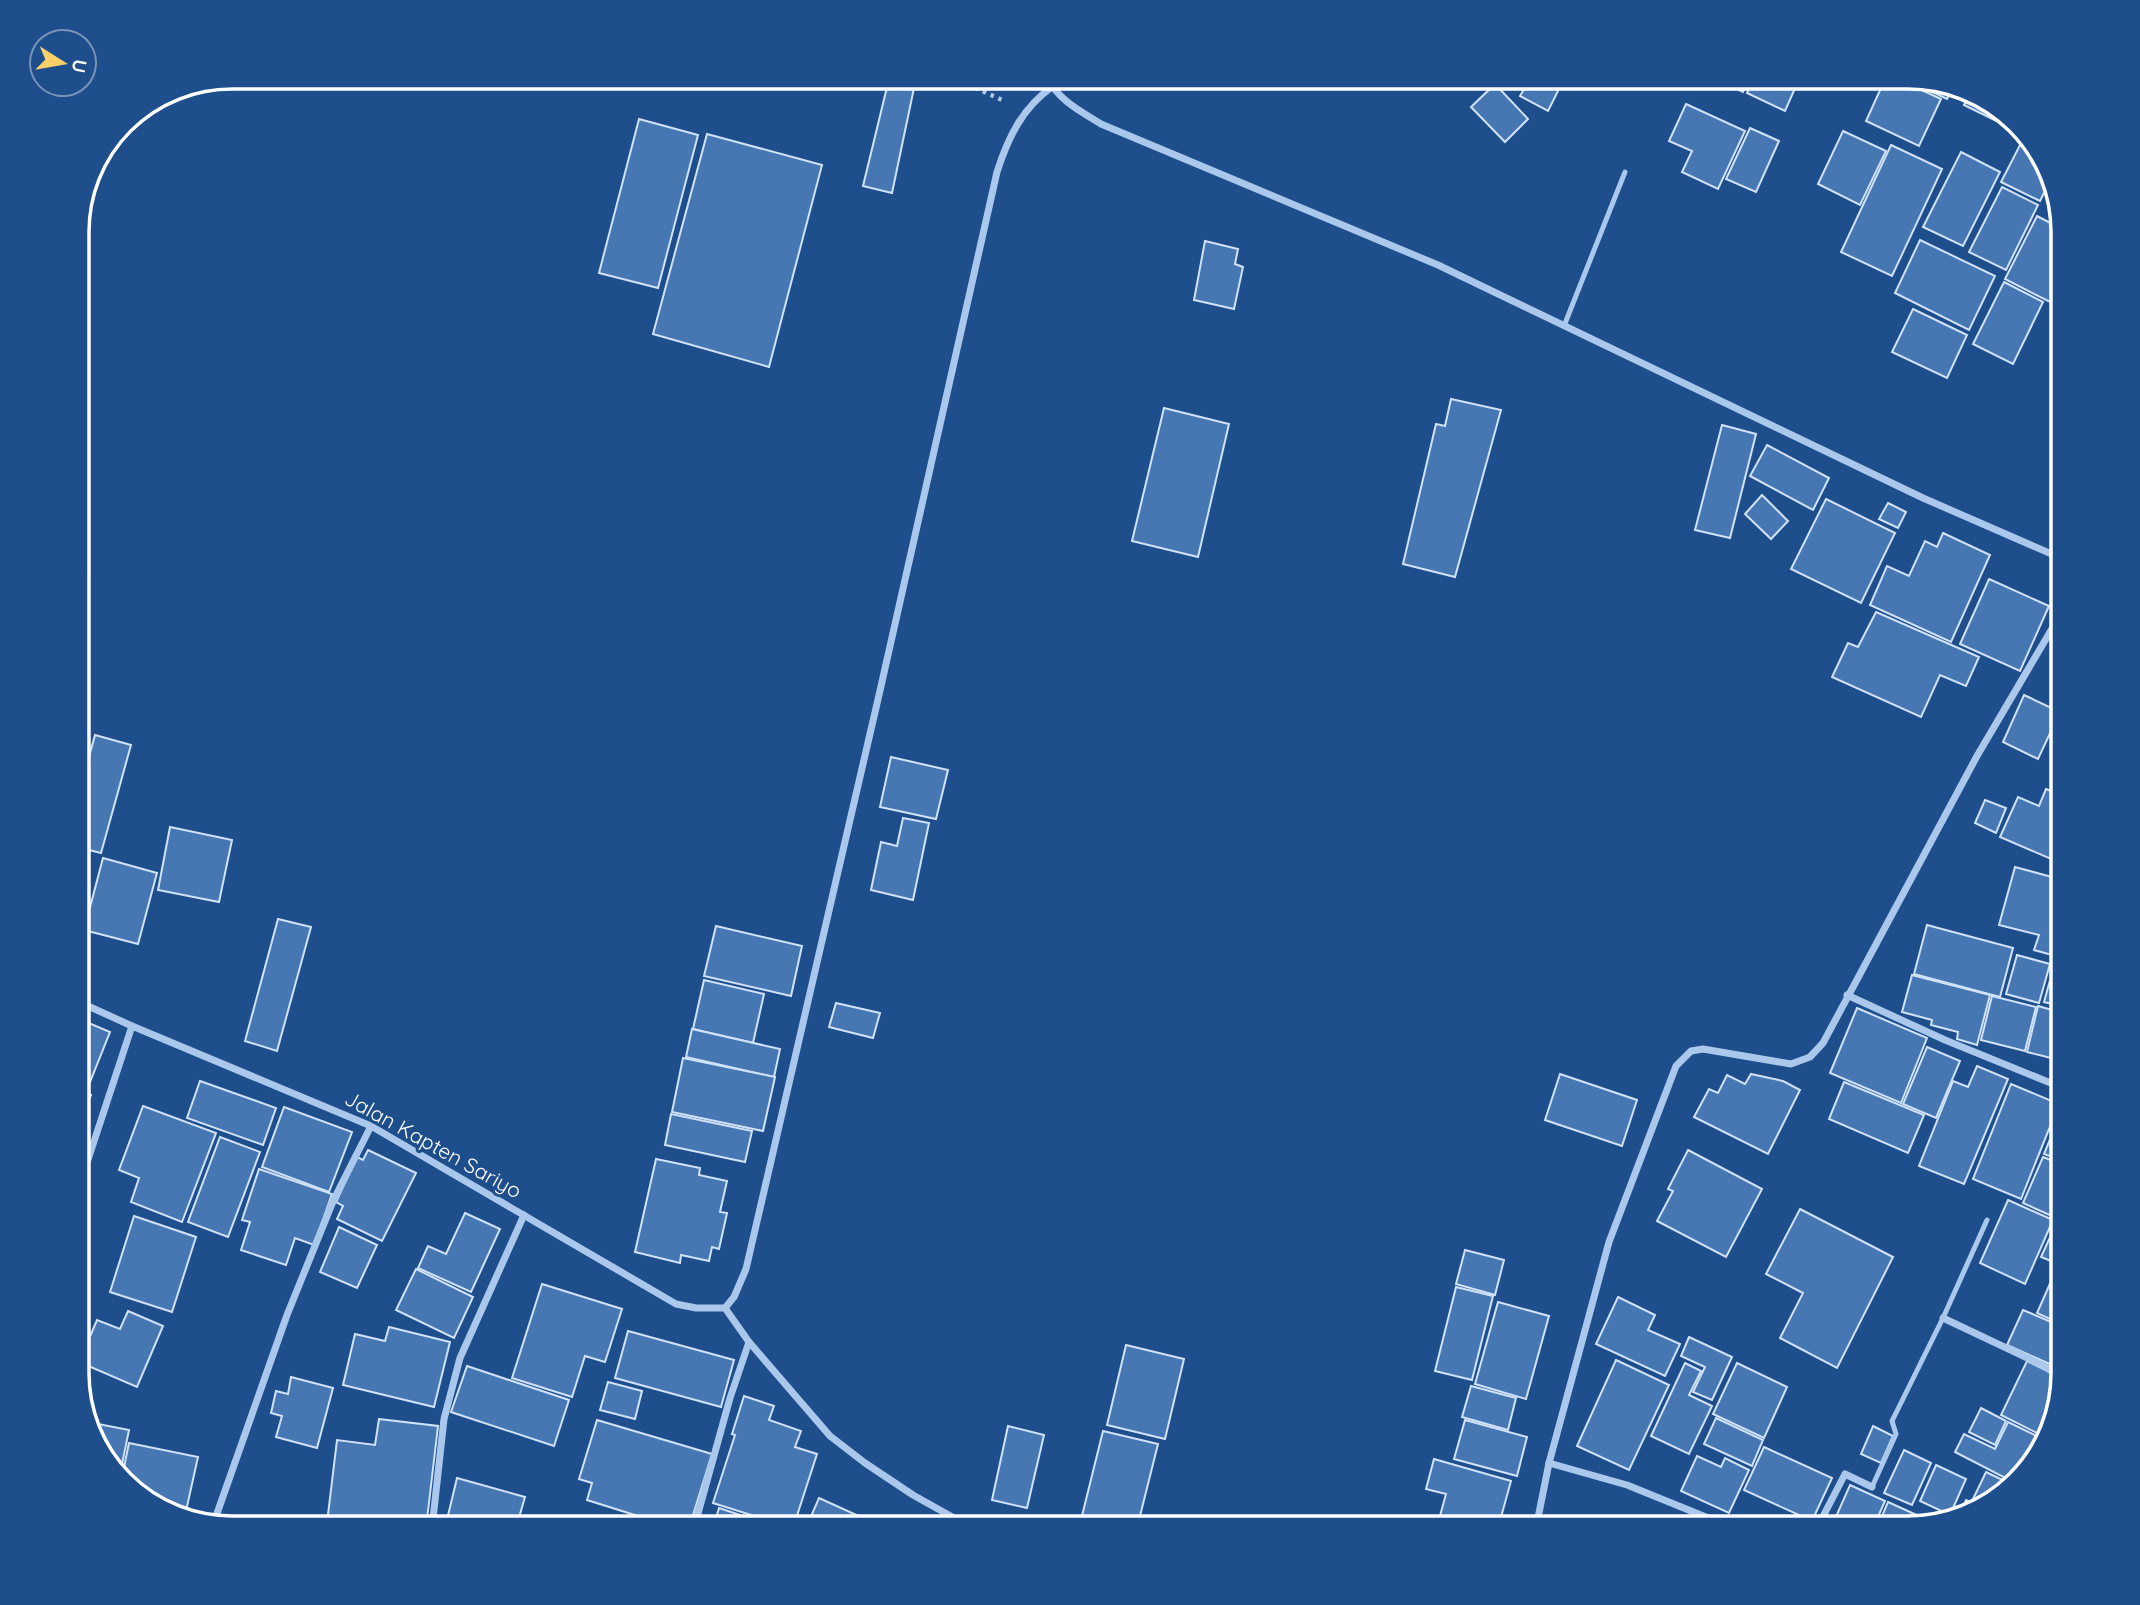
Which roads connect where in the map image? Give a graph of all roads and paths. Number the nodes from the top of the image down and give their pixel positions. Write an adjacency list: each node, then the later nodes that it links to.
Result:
1 (979, 90): 4 (path)
2 (1048, 90): 4 (street)
3 (1054, 90): 6 (street)
4 (1026, 111): 17 (street)
5 (1625, 172): 6 (lane)
6 (1564, 326): 7 (street)
7 (2051, 554)
8 (2051, 630): 9 (street)
9 (1847, 995): 12 (street); 21 (street)
10 (90, 1006): 11 (street, Jalan Kapten Sariyo)
11 (132, 1026): 13 (street, Jalan Kapten Sariyo); 14 (street)
12 (2051, 1083)
13 (371, 1126): 15 (street, Jalan Kapten Sariyo); 23 (street)
14 (90, 1154)
15 (524, 1214): 17 (street, Jalan Kapten Sariyo); 24 (street)
16 (1987, 1220): 18 (lane)
17 (725, 1308): 19 (street)
18 (1943, 1318): 20 (street); 22 (lane)
19 (749, 1342): 25 (street); 26 (street)
20 (2051, 1369)
21 (1549, 1463): 27 (street); 28 (street)
22 (1872, 1487): 29 (street)
23 (216, 1515)
24 (433, 1516)
25 (697, 1516)
26 (951, 1516)
27 (1538, 1516)
28 (1703, 1516)
29 (1823, 1516)

